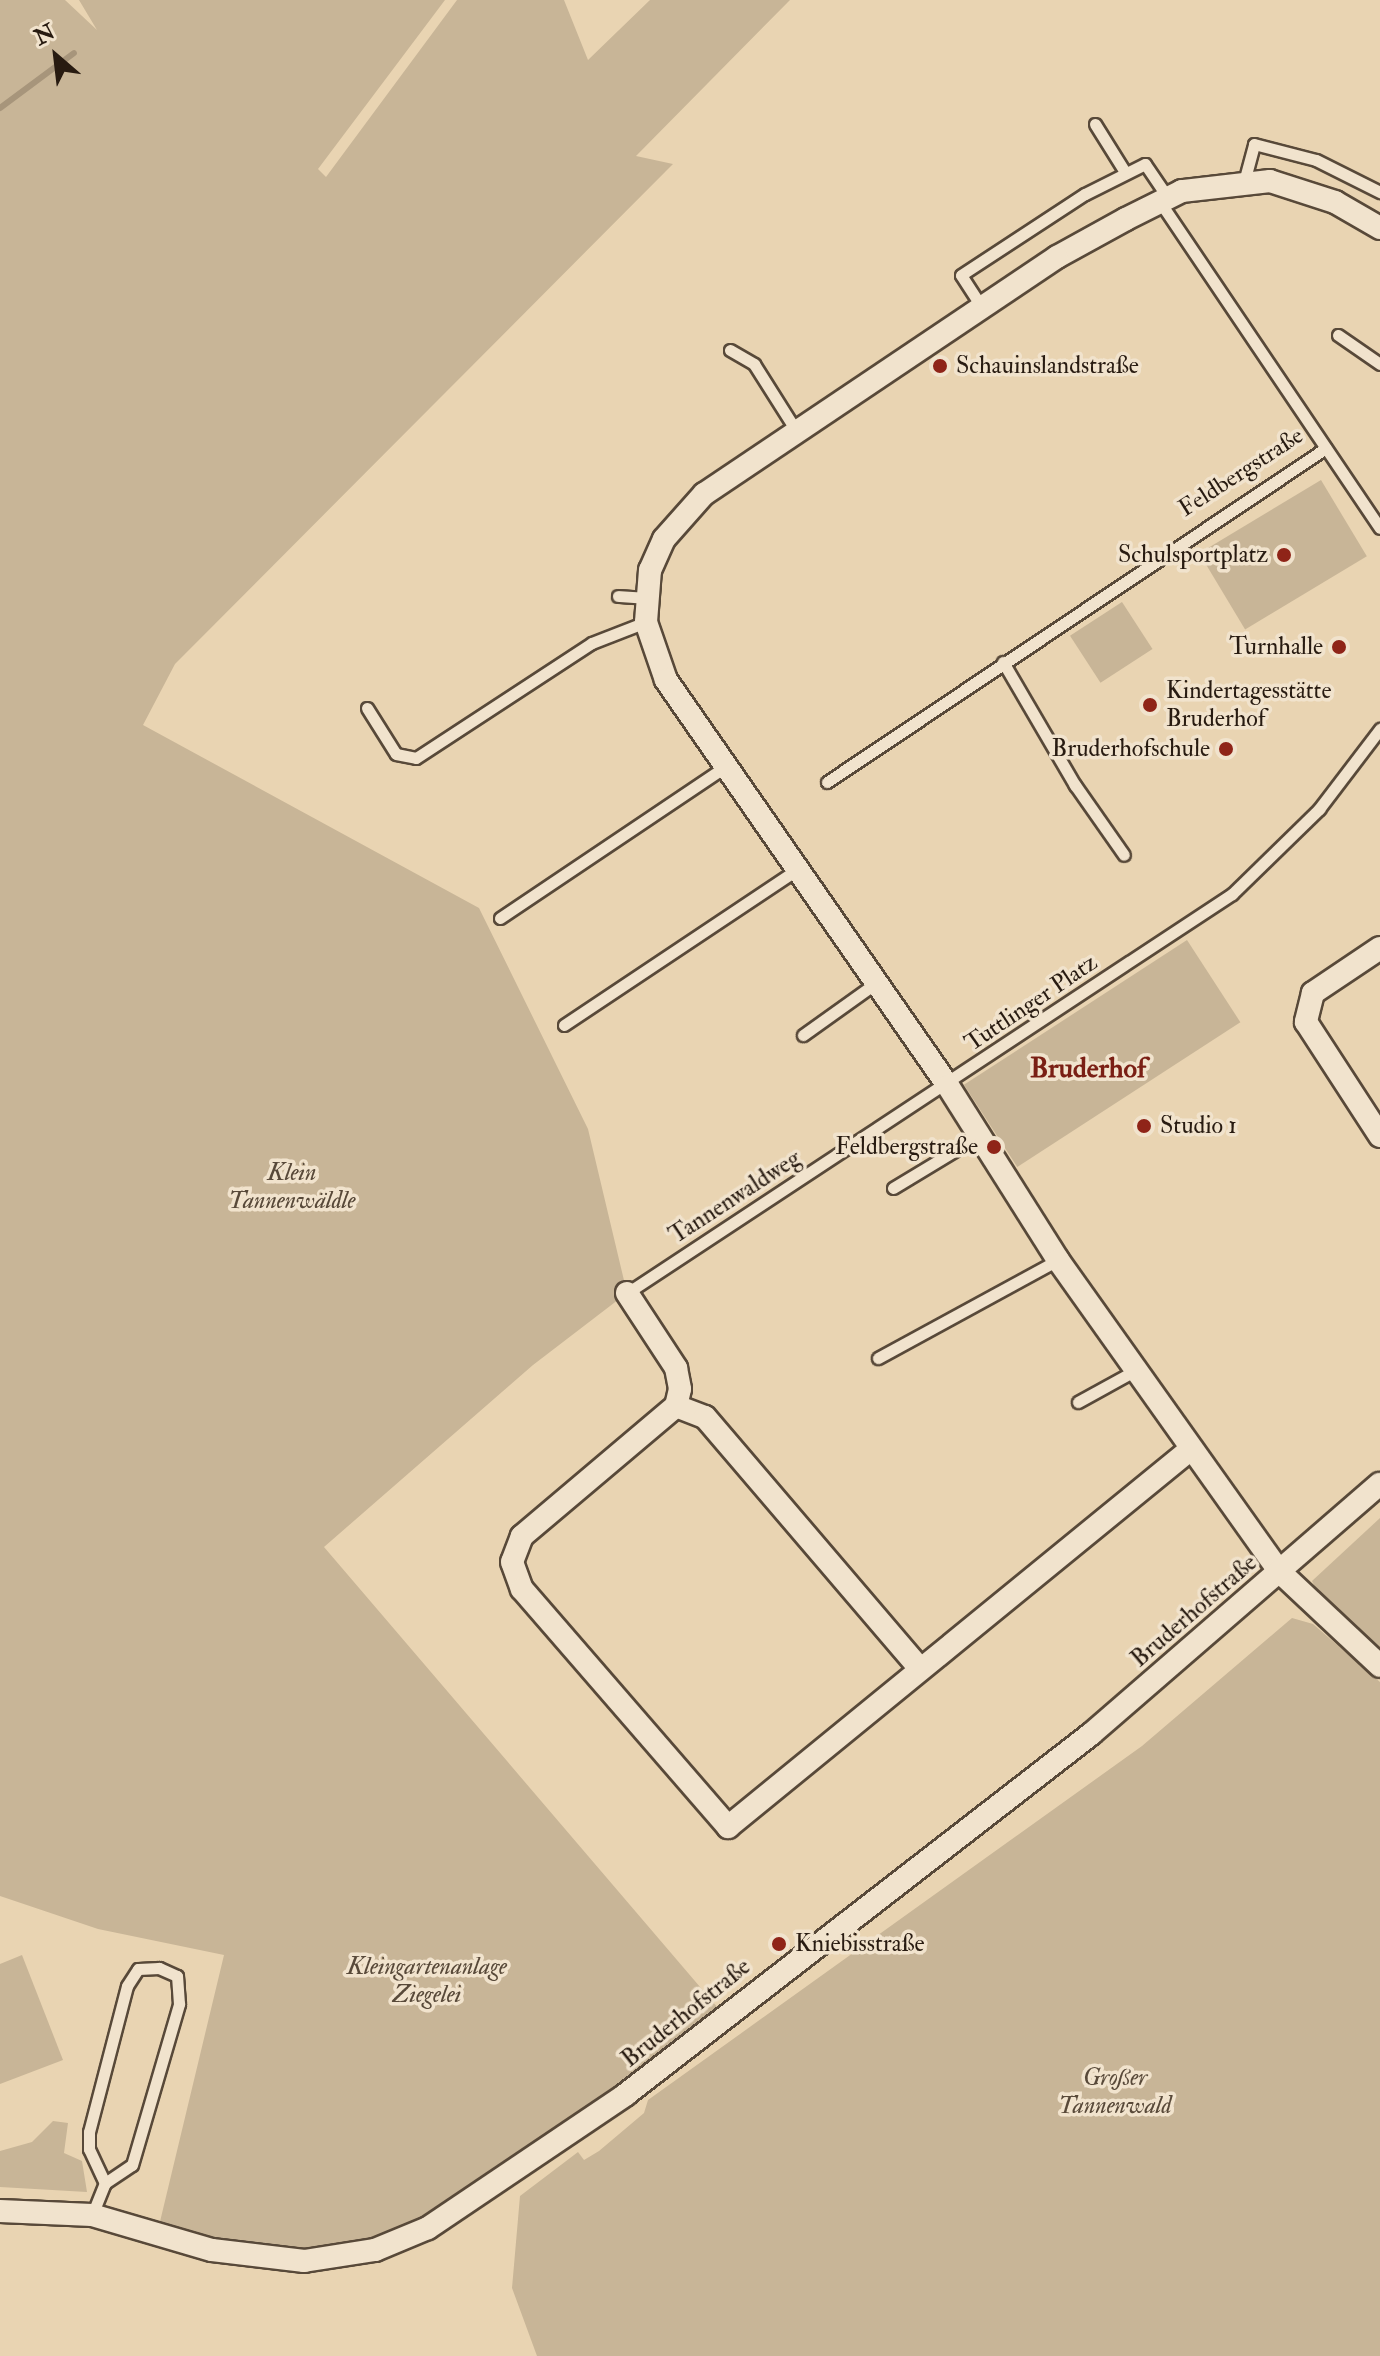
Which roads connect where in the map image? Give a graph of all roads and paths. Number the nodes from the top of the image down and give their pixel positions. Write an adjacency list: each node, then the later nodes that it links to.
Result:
1 (1095, 124): 2 (lane)
2 (1125, 172): 5 (lane, Feldbergstraße); 7 (lane)
3 (1244, 182): 4 (lane); 5 (street); 6 (street)
4 (1380, 192)
5 (1164, 200): 7 (street); 12 (lane, Feldbergstraße)
6 (1380, 228)
7 (983, 309): 11 (street)
8 (1338, 335): 10 (lane)
9 (730, 350): 11 (lane)
10 (1380, 364)
11 (797, 432): 15 (street)
12 (1326, 448): 13 (lane, Feldbergstraße); 17 (lane, Feldbergstraße)
13 (1380, 528)
14 (618, 596): 15 (lane)
15 (646, 598): 16 (street)
16 (646, 622): 18 (lane); 20 (street)
17 (1003, 662): 21 (lane, Feldbergstraße); 22 (lane)
18 (367, 708)
19 (1380, 729): 29 (lane, Tuttlinger Platz)
20 (725, 767): 23 (street); 24 (lane)
21 (827, 782)
22 (1124, 855)
23 (796, 870): 26 (street); 27 (lane)
24 (500, 918)
25 (1380, 948): 30 (street)
26 (876, 983): 28 (lane); 29 (street)
27 (564, 1025)
28 (803, 1035)
29 (948, 1086): 31 (street); 34 (lane, Tannenwaldweg)
30 (1380, 1136)
31 (976, 1138): 32 (lane); 33 (street)
32 (893, 1188)
33 (1058, 1260): 35 (lane); 36 (street)
34 (627, 1293): 38 (street)
35 (878, 1358)
36 (1136, 1370): 37 (lane); 39 (street)
37 (1078, 1402)
38 (676, 1406): 43 (street); 43 (street)
39 (1191, 1449): 41 (street); 43 (street)
40 (1380, 1484): 41 (street, Bruderhofstraße)
41 (1280, 1572): 42 (street); 46 (street, Bruderhofstraße)
42 (1380, 1666)
43 (920, 1669)
44 (105, 2183): 44 (lane); 46 (lane)
45 (0, 2211): 46 (street, Bruderhofstraße)
46 (92, 2215)

